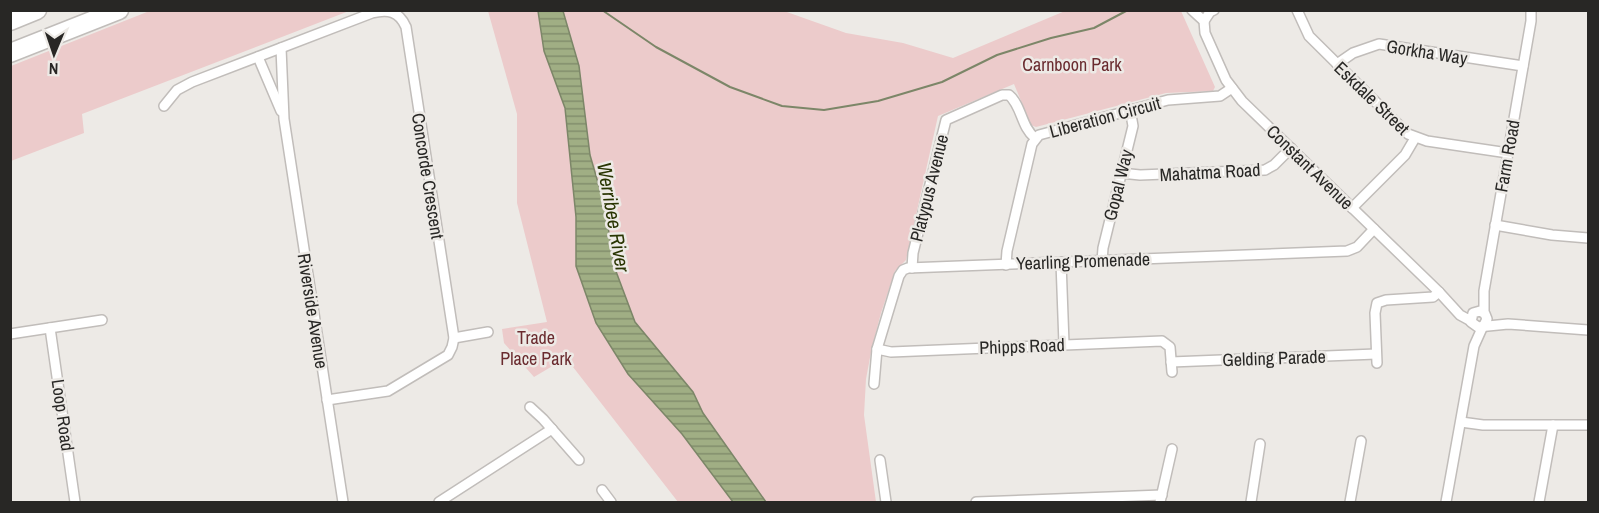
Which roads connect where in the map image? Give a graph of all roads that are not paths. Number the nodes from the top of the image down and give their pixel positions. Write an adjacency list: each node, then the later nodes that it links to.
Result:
1 (37, 10): 7 (highway)
2 (119, 10): 10 (highway)
3 (1192, 10): 8 (street)
4 (1214, 10): 8 (street)
5 (1297, 10): 12 (street, Eskdale Street)
6 (1533, 10): 13 (street, Farm Road)
7 (10, 21)
8 (1204, 21): 14 (street, Constant Avenue)
9 (281, 48): 11 (street, Concorde Crescent); 17 (street, Riverside Avenue); 40 (street, Concorde Crescent)
10 (10, 53)
11 (258, 57): 15 (street, Concorde Crescent); 17 (street, Riverside Avenue)
12 (1337, 64): 13 (street, Gorkha Way); 19 (street, Eskdale Street)
13 (1523, 66): 21 (street, Farm Road)
14 (1232, 88): 16 (street, Liberation Circuit); 20 (street, Constant Avenue)
15 (164, 106)
16 (1130, 109): 18 (street, Liberation Circuit); 22 (street, Gopal Way)
17 (284, 119): 46 (street, Riverside Avenue)
18 (1035, 138): 29 (street, Liberation Circuit); 30 (street, Platypus Avenue)
19 (1415, 138): 21 (street, Eskdale Street); 23 (street)
20 (1290, 148): 22 (street, Mahatma Road); 23 (street, Constant Avenue)
21 (1508, 153): 24 (street, Farm Road)
22 (1121, 173): 27 (street, Gopal Way)
23 (1352, 208): 25 (street, Constant Avenue)
24 (1495, 225): 26 (street); 32 (street, Farm Road)
25 (1374, 229): 27 (street, Yearling Promenade); 31 (street, Constant Avenue)
26 (1588, 238)
27 (1102, 261): 28 (street, Yearling Promenade)
28 (1060, 262): 29 (street, Yearling Promenade); 41 (street)
29 (1006, 265): 30 (street, Yearling Promenade)
30 (912, 268): 43 (street)
31 (1439, 292): 32 (street, Constant Avenue); 44 (street, Gelding Parade)
32 (1477, 316): 34 (street, Constant Avenue); 35 (street); 42 (street, Farm Road)
33 (102, 320): 36 (street)
34 (1508, 324): 35 (street); 37 (street)
35 (1484, 326): 42 (street, Farm Road)
36 (50, 328): 39 (street); 59 (street, Loop Road)
37 (1588, 330)
38 (488, 332): 40 (street)
39 (10, 334)
40 (454, 338): 46 (street)
41 (1064, 344): 43 (street, Phipps Road); 44 (street, Phipps Road)
42 (1474, 346): 48 (street, Farm Road)
43 (877, 349): 45 (street)
44 (1172, 367)
45 (874, 384)
46 (327, 400): 60 (street, Riverside Avenue)
47 (531, 408): 51 (street)
48 (1461, 422): 49 (street); 67 (street, Farm Road)
49 (1553, 425): 50 (street); 68 (street)
50 (1588, 425)
51 (552, 429): 55 (street); 61 (street)
52 (1361, 441): 66 (street)
53 (1260, 444): 65 (street)
54 (1172, 449): 58 (street)
55 (579, 460)
56 (880, 460): 63 (street)
57 (602, 490): 62 (street)
58 (1161, 499): 64 (street)
59 (75, 502)
60 (343, 502)
61 (439, 502)
62 (611, 502)
63 (886, 502)
64 (976, 502)
65 (1251, 502)
66 (1350, 502)
67 (1446, 502)
68 (1539, 502)

